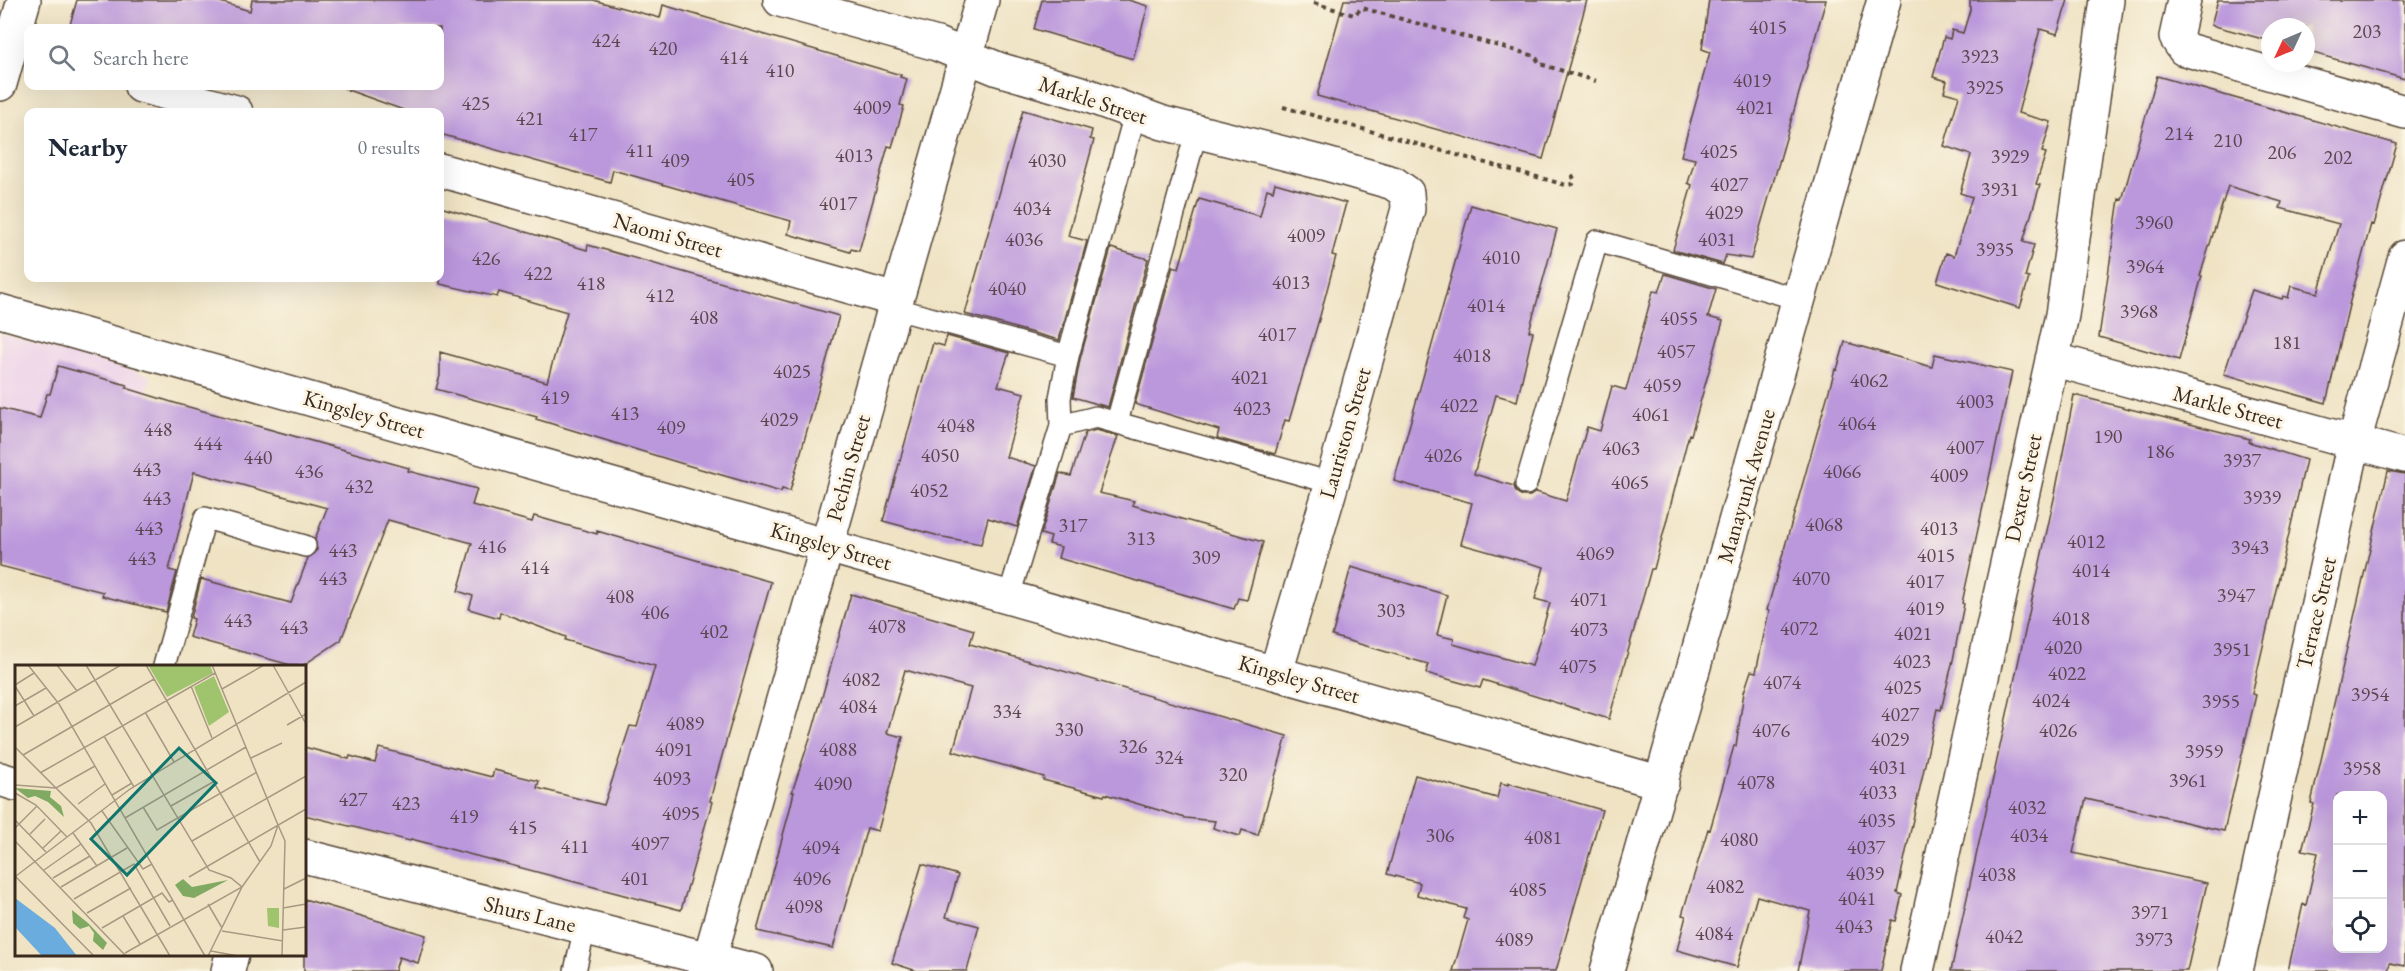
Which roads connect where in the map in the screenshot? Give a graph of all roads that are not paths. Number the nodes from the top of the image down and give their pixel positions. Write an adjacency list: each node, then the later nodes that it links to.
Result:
1 (24, 0): 7 (street)
2 (780, 0): 8 (street, Markle Street)
3 (982, 0): 8 (street, Pechin Street)
4 (1884, 0): 18 (street, Manayunk Avenue)
5 (2107, 0): 22 (street, Dexter Street)
6 (2184, 0): 12 (street)
7 (19, 51): 9 (street)
8 (966, 57): 13 (street, Markle Street); 19 (street, Pechin Street)
9 (0, 84)
10 (156, 90): 11 (street)
11 (221, 108)
12 (2405, 112)
13 (1135, 114): 14 (street, Markle Street); 21 (lane)
14 (1196, 133): 16 (street, Markle Street); 23 (lane)
15 (444, 171): 19 (street, Naomi Street)
16 (1407, 193): 27 (street, Lauriston Street)
17 (2405, 257): 25 (street, Terrace Street)
18 (1798, 299): 28 (lane); 35 (street, Manayunk Avenue)
19 (894, 304): 21 (lane); 29 (street, Pechin Street)
20 (0, 311): 29 (street, Kingsley Street)
21 (1068, 356): 24 (lane)
22 (2052, 358): 25 (street, Markle Street); 45 (street, Dexter Street)
23 (1117, 422): 24 (lane); 27 (lane)
24 (1061, 426): 31 (lane)
25 (2354, 441): 26 (street, Markle Street); 46 (street, Terrace Street)
26 (2405, 456)
27 (1332, 483): 33 (street, Lauriston Street)
28 (1526, 484)
29 (826, 545): 31 (street, Kingsley Street); 40 (street, Pechin Street)
30 (305, 546): 32 (lane)
31 (1009, 596): 33 (street, Kingsley Street)
32 (164, 665)
33 (1276, 672): 35 (street, Kingsley Street)
34 (0, 779): 36 (street)
35 (1662, 783): 44 (street, Manayunk Avenue)
36 (15, 784)
37 (306, 857): 38 (street, Shurs Lane)
38 (585, 927): 40 (street, Shurs Lane); 42 (lane)
39 (232, 956): 41 (street)
40 (707, 965): 43 (street, Shurs Lane)
41 (228, 971)
42 (575, 971)
43 (756, 971)
44 (1607, 971)
45 (1917, 971)
46 (2236, 971)

